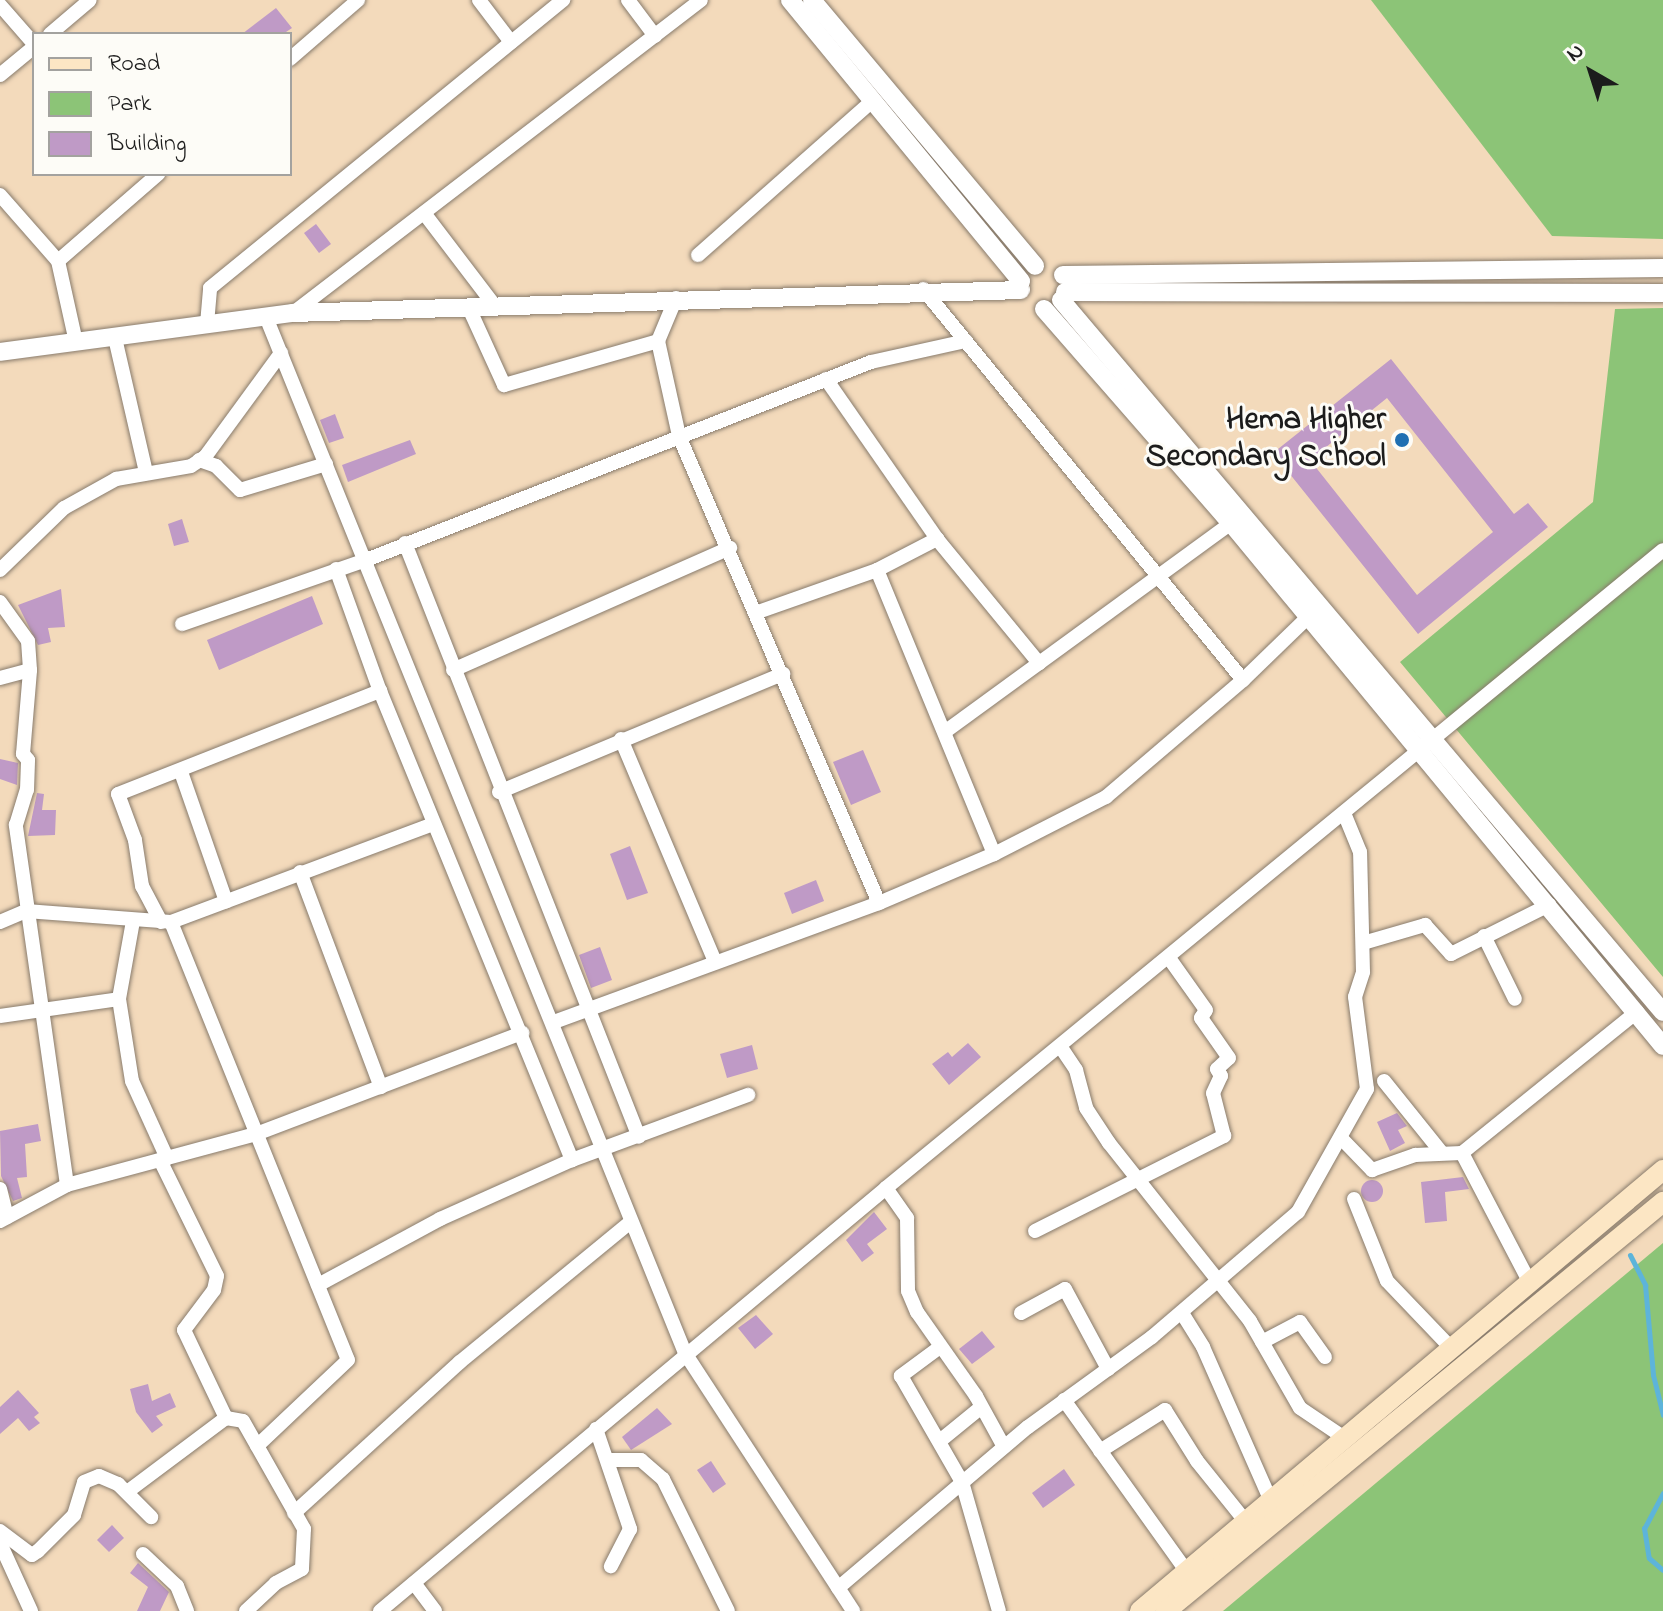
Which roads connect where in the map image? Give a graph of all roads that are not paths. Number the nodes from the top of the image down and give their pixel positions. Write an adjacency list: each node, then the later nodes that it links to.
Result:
1 (90, 0): 10 (street)
2 (358, 0): 15 (street)
3 (479, 0): 12 (street)
4 (563, 0): 12 (street)
5 (628, 0): 11 (street)
6 (701, 0): 11 (street)
7 (790, 0): 17 (street)
8 (812, 0): 23 (street)
9 (0, 5): 13 (street)
10 (52, 32)
11 (655, 36): 20 (street)
12 (511, 42): 35 (street)
13 (32, 44)
14 (32, 48): 16 (street)
15 (292, 57)
16 (0, 75)
17 (872, 101): 21 (street); 25 (street)
18 (151, 176): 22 (street)
19 (0, 195): 22 (street)
20 (424, 213): 30 (street); 33 (street)
21 (698, 255)
22 (58, 261): 39 (street)
23 (1035, 266): 25 (street); 27 (street)
24 (1663, 268): 27 (street)
25 (1021, 285): 26 (street); 32 (street)
26 (923, 289): 29 (street); 38 (street)
27 (1063, 289): 28 (street); 32 (street); 69 (street)
28 (1663, 293)
29 (676, 298): 30 (street); 37 (street)
30 (494, 305): 31 (street)
31 (468, 306): 33 (street); 37 (street)
32 (1044, 309): 47 (street)
33 (293, 313): 34 (street)
34 (266, 317): 35 (street); 41 (street)
35 (207, 324): 36 (street)
36 (115, 338): 39 (street); 46 (street)
37 (658, 341): 43 (street)
38 (966, 341): 42 (street); 56 (street)
39 (76, 342): 40 (street)
40 (0, 352)
41 (281, 353): 44 (street); 45 (street)
42 (826, 379): 43 (street); 48 (street)
43 (679, 436): 49 (street); 50 (street)
44 (199, 460): 45 (street); 46 (street)
45 (326, 464): 52 (street)
46 (146, 472): 54 (street)
47 (1231, 523): 56 (street); 59 (street)
48 (937, 539): 55 (street); 61 (street)
49 (405, 543): 52 (street); 63 (street)
50 (730, 548): 58 (street); 63 (street)
51 (1663, 550): 69 (street)
52 (366, 560): 53 (street); 96 (street)
53 (336, 569): 60 (street); 67 (street)
54 (0, 570)
55 (877, 570): 58 (street); 68 (street)
56 (1161, 575): 61 (street); 66 (street)
57 (0, 602): 62 (street)
58 (758, 612): 64 (street)
59 (1309, 616): 66 (street); 71 (street)
60 (182, 624)
61 (1039, 663): 68 (street)
62 (30, 670): 65 (street); 81 (street)
63 (453, 670): 73 (street)
64 (783, 674): 70 (street); 79 (street)
65 (0, 678)
66 (1243, 680): 76 (street)
67 (380, 691): 72 (street); 75 (street)
68 (946, 731): 76 (street)
69 (1434, 737): 71 (street); 94 (street)
70 (621, 739): 73 (street); 88 (street)
71 (1420, 750): 74 (street); 80 (street)
72 (181, 772): 78 (street); 84 (street)
73 (499, 792): 92 (street)
74 (1344, 813): 86 (street); 87 (street)
75 (433, 824): 77 (street); 97 (street)
76 (994, 854): 79 (street)
77 (300, 872): 78 (street); 101 (street)
78 (226, 901): 84 (street)
79 (879, 903): 88 (street)
80 (1549, 905): 85 (street); 93 (street)
81 (26, 911): 82 (street); 83 (street); 91 (street)
82 (133, 921): 84 (street); 89 (street)
83 (0, 922)
84 (166, 922): 103 (street)
85 (1484, 936): 86 (street); 90 (street)
86 (1363, 943): 105 (street)
87 (1169, 958): 98 (street); 112 (street)
88 (715, 962): 92 (street)
89 (119, 999): 91 (street); 109 (street)
90 (1515, 999)
91 (51, 1007): 95 (street); 113 (street)
92 (589, 1009): 96 (street); 104 (street)
93 (1637, 1012): 99 (street); 108 (street)
94 (1663, 1012)
95 (0, 1016)
96 (554, 1022): 106 (street)
97 (522, 1033): 101 (street); 110 (street)
98 (1060, 1046): 112 (street); 114 (street)
99 (1663, 1046)
100 (1384, 1081): 107 (street)
101 (381, 1087): 103 (street)
102 (748, 1095): 104 (street)
103 (256, 1134): 109 (street); 123 (street)
104 (639, 1137): 106 (street)
105 (1341, 1138): 107 (street); 121 (street)
106 (605, 1149): 110 (street); 119 (street)
107 (1441, 1152): 108 (street)
108 (1462, 1153): 122 (street)
109 (163, 1159): 113 (street); 134 (street)
110 (572, 1160): 123 (street)
111 (1663, 1170): 122 (main road)
112 (1136, 1179): 120 (street); 121 (street)
113 (78, 1182): 118 (street)
114 (886, 1188): 127 (street); 129 (street)
115 (0, 1189): 118 (street)
116 (1354, 1199): 128 (street)
117 (1663, 1202): 164 (main road)
118 (4, 1219)
119 (629, 1223): 129 (street); 145 (street)
120 (1035, 1231)
121 (1219, 1280): 125 (street); 126 (street)
122 (1530, 1283): 128 (main road)
123 (318, 1285): 138 (street)
124 (1021, 1313): 131 (street)
125 (1182, 1313): 131 (street); 144 (street)
126 (1262, 1342): 130 (street); 136 (street)
127 (940, 1347): 133 (street); 137 (street)
128 (1452, 1349): 136 (main road)
129 (685, 1353): 135 (street); 154 (street)
130 (1325, 1357)
131 (1108, 1369): 132 (street)
132 (1064, 1400): 139 (street); 140 (street)
133 (979, 1409): 137 (street); 139 (street)
134 (226, 1418): 138 (street); 143 (street)
135 (596, 1429): 141 (street); 153 (street)
136 (1346, 1439): 144 (main road)
137 (941, 1440): 142 (street)
138 (257, 1446): 145 (street)
139 (1004, 1447): 142 (street)
140 (1100, 1451): 147 (street); 152 (street)
141 (609, 1460): 151 (street); 160 (street)
142 (962, 1482): 154 (street); 162 (street)
143 (127, 1492): 146 (street); 148 (street)
144 (1271, 1501): 147 (main road)
145 (294, 1513): 157 (street)
146 (151, 1517)
147 (1246, 1522): 152 (main road)
148 (0, 1531)
149 (0, 1543): 155 (street)
150 (143, 1554): 156 (street)
151 (611, 1566)
152 (1187, 1572): 163 (main road)
153 (414, 1583): 158 (street); 159 (street)
154 (838, 1588): 161 (street)
155 (31, 1611)
156 (187, 1611)
157 (246, 1611)
158 (380, 1611)
159 (435, 1611)
160 (728, 1611)
161 (853, 1611)
162 (999, 1611)
163 (1140, 1611)
164 (1166, 1611)

